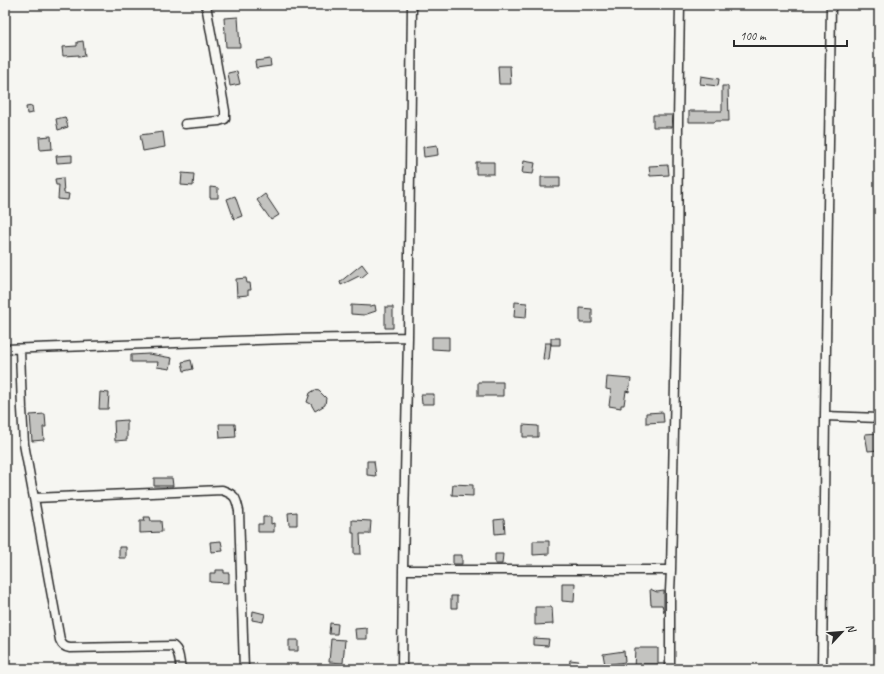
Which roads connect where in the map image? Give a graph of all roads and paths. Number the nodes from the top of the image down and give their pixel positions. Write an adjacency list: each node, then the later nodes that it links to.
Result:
1 (206, 5): 5 (street)
2 (412, 5): 6 (street)
3 (680, 5): 13 (street)
4 (831, 5): 9 (street)
5 (185, 124)
6 (408, 337): 8 (street); 12 (street)
7 (5, 349): 8 (street)
8 (20, 349): 11 (street)
9 (825, 416): 10 (street); 18 (street)
10 (879, 418)
11 (34, 498): 14 (street); 15 (street)
12 (403, 570): 13 (street); 16 (street)
13 (671, 570): 17 (street)
14 (181, 669)
15 (244, 669)
16 (402, 669)
17 (670, 669)
18 (822, 669)

